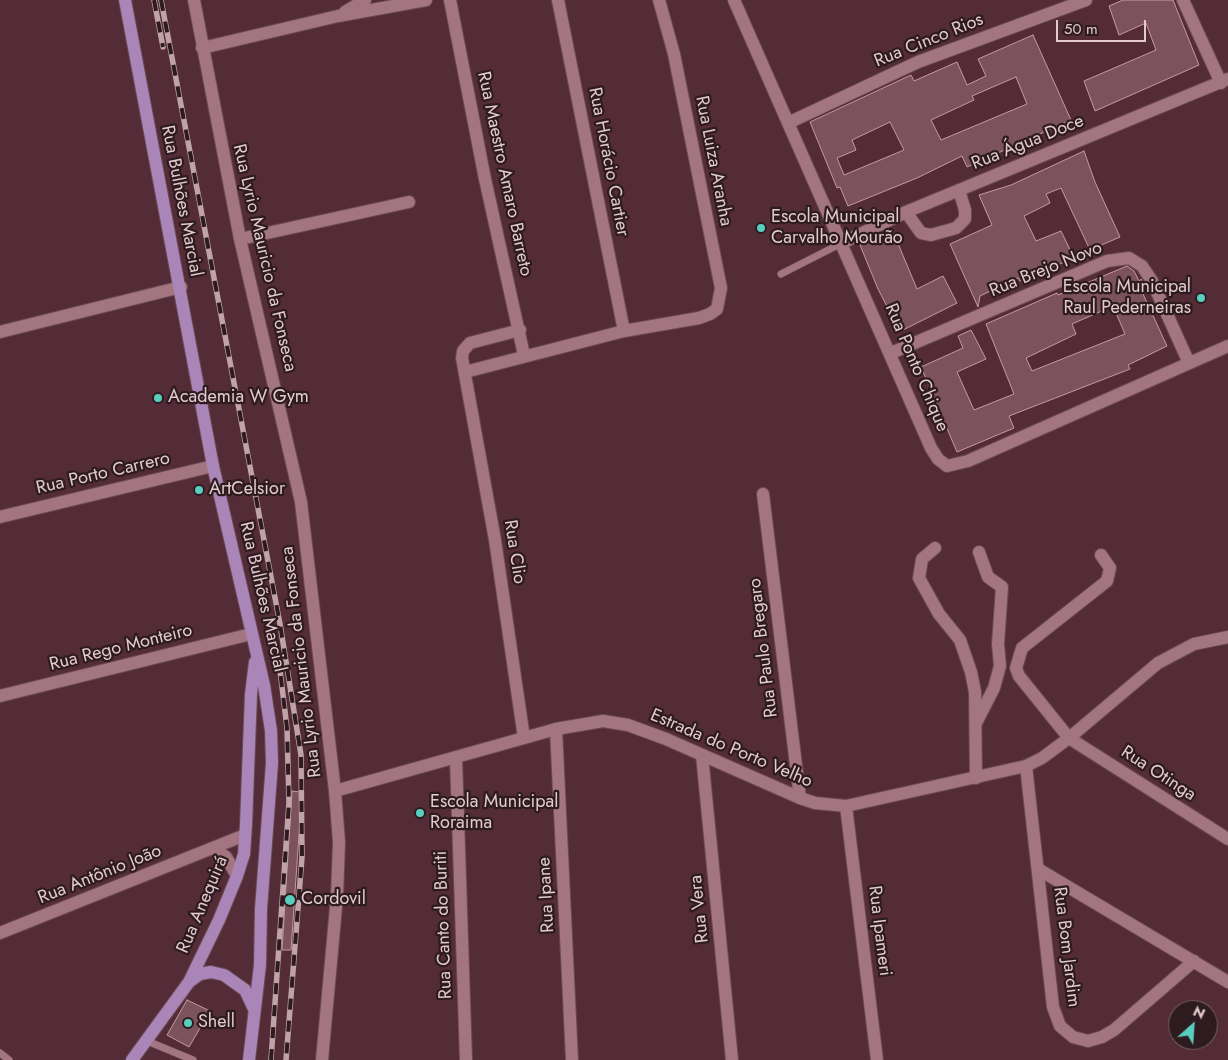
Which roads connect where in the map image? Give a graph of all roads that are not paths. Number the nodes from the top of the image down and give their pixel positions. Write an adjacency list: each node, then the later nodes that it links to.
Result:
1 (126, 0): 21 (main road, Rua Bulhões Marcial)
2 (194, 0): 12 (street, Rua Lyrio Mauricio da Fonseca)
3 (365, 0): 11 (street)
4 (450, 0): 22 (street, Rua Maestro Amaro Barreto)
5 (558, 0): 24 (street, Rua Horácio Cartier)
6 (659, 0): 24 (street, Rua Luiza Aranha)
7 (734, 0): 14 (street, Rua Ponto Chique)
8 (1086, 0): 14 (street, Rua Cinco Rios)
9 (1183, 0): 13 (street)
10 (417, 1): 11 (street)
11 (338, 16): 12 (street)
12 (202, 48): 18 (street, Rua Lyrio Mauricio da Fonseca)
13 (1224, 81): 15 (street, Rua Água Doce)
14 (788, 123): 19 (street, Rua Ponto Chique)
15 (959, 190): 17 (street, Rua Água Doce); 17 (street)
16 (409, 202): 18 (street)
17 (906, 212): 19 (street, Rua Água Doce)
18 (240, 239): 48 (street, Rua Lyrio Mauricio da Fonseca)
19 (842, 243): 20 (lane); 26 (street, Rua Ponto Chique)
20 (781, 274)
21 (181, 287): 23 (street); 30 (main road, Rua Bulhões Marcial)
22 (520, 330): 27 (street, Rua Maestro Amaro Barreto); 29 (street, Rua Clio)
23 (0, 332)
24 (624, 332): 27 (street)
25 (1228, 346): 28 (street, Rua Ponto Chique)
26 (890, 353): 28 (street, Rua Brejo Novo); 28 (street, Rua Ponto Chique)
27 (524, 355): 29 (street)
28 (1189, 363)
29 (465, 372): 42 (street, Rua Clio)
30 (213, 466): 32 (street, Rua Porto Carrero); 36 (main road, Rua Bulhões Marcial)
31 (763, 494): 49 (street, Rua Paulo Bregaro)
32 (0, 516)
33 (935, 548): 40 (street)
34 (980, 552): 40 (street)
35 (1101, 555): 43 (street, Rua Otinga)
36 (251, 634): 38 (main road, Rua Bulhões Marcial); 39 (street, Rua Rego Monteiro)
37 (1228, 638): 43 (street, Estrada do Porto Velho)
38 (256, 654): 51 (main road, Rua Anequirá); 60 (main road, Rua Bulhões Marcial)
39 (0, 696)
40 (975, 726): 47 (street)
41 (556, 729): 42 (street, Estrada do Porto Velho); 44 (street, Estrada do Porto Velho); 69 (street, Rua Ipane)
42 (524, 738): 45 (street, Estrada do Porto Velho)
43 (1069, 738): 46 (street, Estrada do Porto Velho); 52 (street, Rua Otinga)
44 (702, 755): 49 (street, Estrada do Porto Velho); 70 (street, Rua Vera)
45 (456, 758): 48 (street, Estrada do Porto Velho); 68 (street, Rua Canto do Buriti)
46 (1026, 766): 47 (street, Estrada do Porto Velho); 54 (street, Rua Bom Jardim)
47 (976, 778): 50 (street, Estrada do Porto Velho)
48 (335, 791): 67 (street, Rua Lyrio Mauricio da Fonseca)
49 (800, 798): 50 (street, Estrada do Porto Velho)
50 (846, 806): 71 (street, Rua Ipameri)
51 (245, 835): 53 (street, Rua Antônio João); 55 (main road, Rua Anequirá)
52 (1228, 840)
53 (212, 848): 55 (street); 56 (street, Rua Antônio João)
54 (1038, 868): 57 (street); 57 (street, Rua Bom Jardim)
55 (237, 876): 58 (main road, Rua Anequirá)
56 (0, 933)
57 (1194, 961): 59 (street)
58 (189, 982): 60 (main road); 61 (main road, Rua Anequirá)
59 (1228, 982)
60 (254, 1009): 66 (main road, Rua Bulhões Marcial)
61 (147, 1041): 64 (main road, Rua Anequirá); 65 (lane)
62 (0, 1053): 63 (lane)
63 (9, 1060)
64 (132, 1060)
65 (193, 1060)
66 (249, 1060)
67 (322, 1060)
68 (466, 1060)
69 (572, 1060)
70 (732, 1060)
71 (877, 1060)

